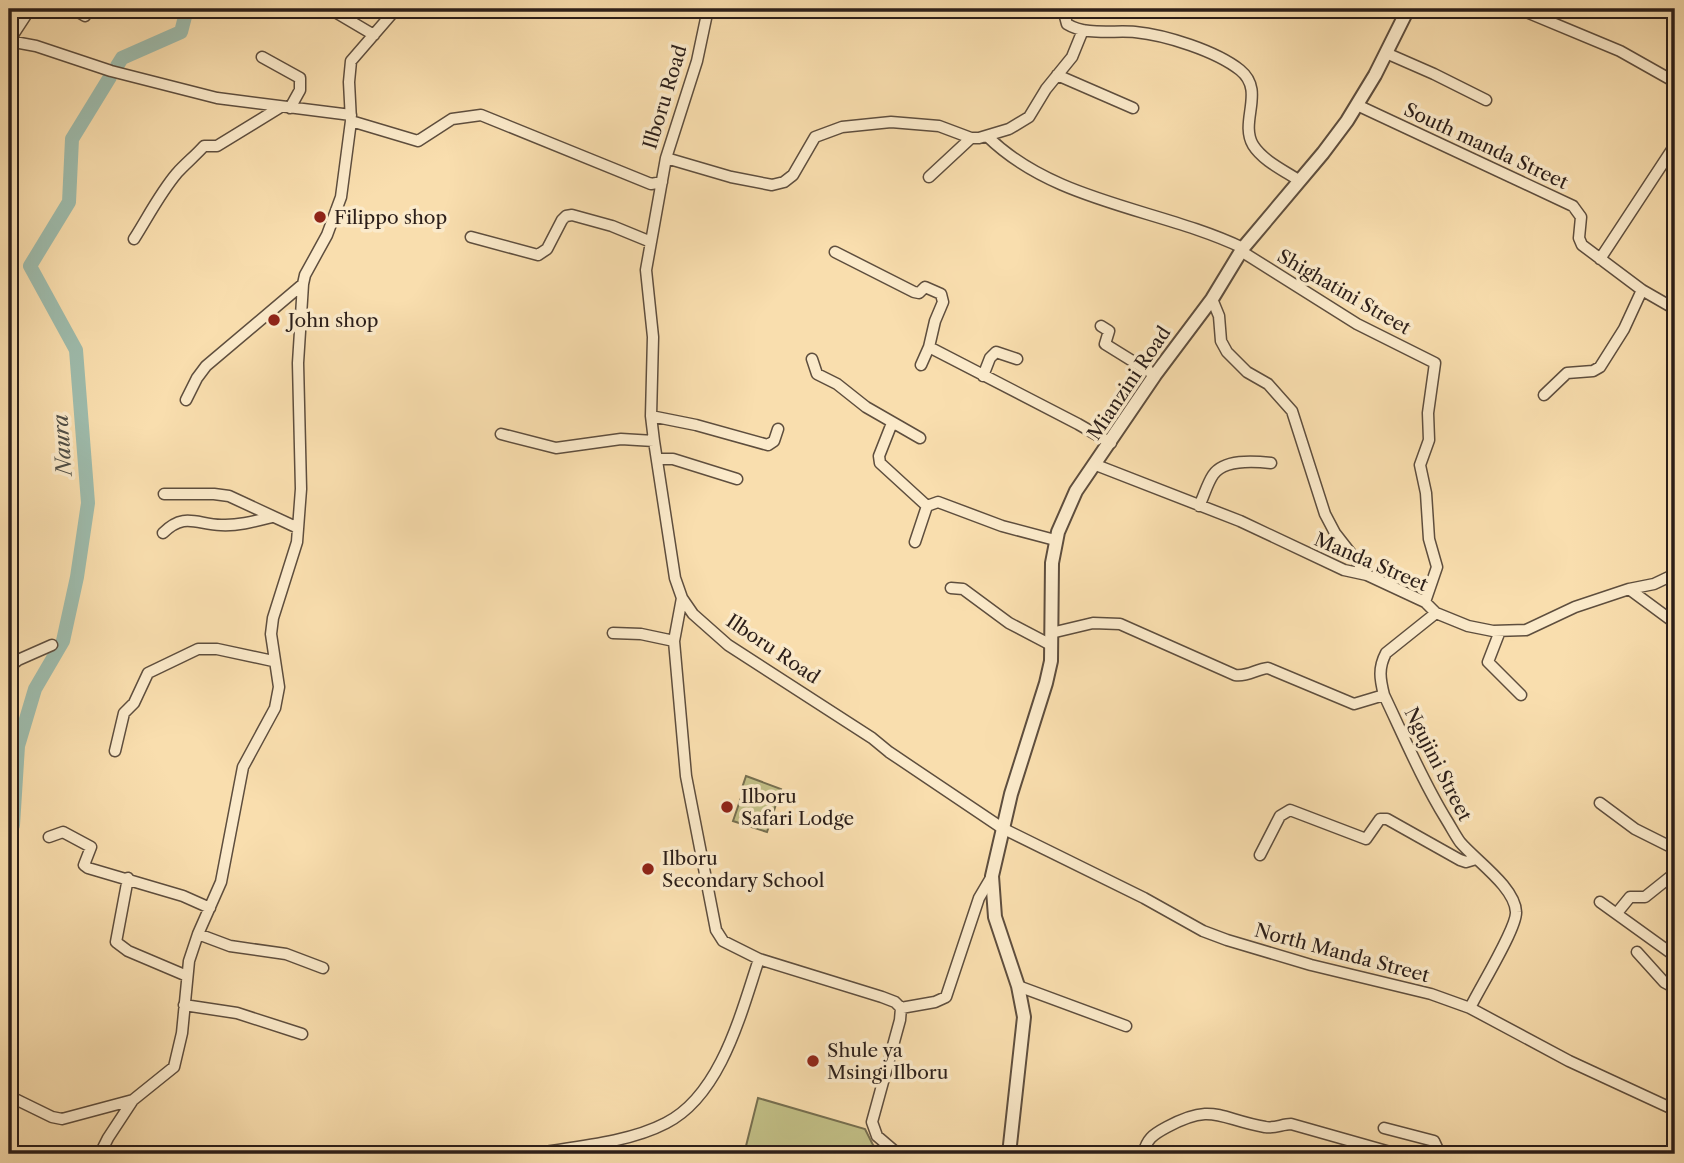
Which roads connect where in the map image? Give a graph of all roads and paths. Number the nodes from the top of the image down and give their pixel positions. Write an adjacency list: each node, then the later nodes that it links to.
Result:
1 (30, 9): 13 (street)
2 (73, 9): 10 (street)
3 (330, 9): 9 (street)
4 (396, 9): 12 (street)
5 (708, 9): 26 (street, Ilboru Road)
6 (1063, 9): 11 (street)
7 (1408, 9): 14 (street, Mianzini Road)
8 (1520, 9): 17 (street)
9 (349, 13): 12 (street)
10 (85, 16)
11 (1083, 30): 16 (street); 29 (street)
12 (374, 35): 22 (street)
13 (9, 41): 20 (street)
14 (1386, 53): 18 (street); 19 (street, Mianzini Road)
15 (262, 57): 20 (street)
16 (1057, 75): 21 (street); 23 (street)
17 (1675, 82)
18 (1486, 100)
19 (1357, 105): 29 (street, Mianzini Road); 35 (street, South manda Street)
20 (285, 108): 22 (street); 31 (street)
21 (1133, 108)
22 (351, 118): 28 (street); 36 (street)
23 (987, 136): 24 (street); 33 (street)
24 (971, 138): 26 (street); 27 (street)
25 (1675, 145): 35 (street)
26 (666, 158): 28 (street, Ilboru Road)
27 (929, 177)
28 (662, 181): 32 (street, Ilboru Road)
29 (1300, 181): 33 (street, Mianzini Road)
30 (471, 237): 32 (street)
31 (134, 239)
32 (651, 242): 49 (street, Ilboru Road)
33 (1242, 249): 38 (street, Mianzini Road); 73 (street, Shighatini Street)
34 (835, 252): 41 (street)
35 (1601, 259): 37 (street, South manda Street)
36 (303, 284): 48 (street); 64 (street)
37 (1642, 289): 39 (street, South manda Street); 47 (street)
38 (1212, 299): 45 (street, Mianzini Road); 69 (street)
39 (1675, 309)
40 (1101, 326): 45 (street)
41 (929, 347): 44 (street); 46 (street)
42 (812, 359): 50 (street)
43 (1017, 359): 46 (street)
44 (921, 365)
45 (1155, 375): 55 (street, Mianzini Road)
46 (983, 376): 55 (street)
47 (1544, 395)
48 (186, 400)
49 (651, 416): 51 (street); 54 (street, Ilboru Road)
50 (892, 423): 53 (street); 61 (street)
51 (778, 429)
52 (500, 434): 54 (street)
53 (920, 438)
54 (653, 441): 56 (street, Ilboru Road)
55 (1111, 443): 58 (street, Mianzini Road)
56 (657, 459): 59 (street); 72 (street, Ilboru Road)
57 (1270, 463): 62 (street)
58 (1096, 465): 62 (street, Manda Street); 66 (street, Mianzini Road)
59 (737, 479)
60 (164, 494): 63 (street)
61 (927, 506): 66 (street); 67 (street)
62 (1199, 506): 69 (street, Manda Street)
63 (272, 517): 64 (street); 65 (street)
64 (298, 528): 81 (street)
65 (163, 533)
66 (1055, 540): 78 (street, Mianzini Road)
67 (915, 542)
68 (1675, 574): 71 (street, Manda Street)
69 (1367, 575): 73 (street, Manda Street)
70 (951, 588): 78 (street)
71 (1629, 589): 75 (street); 76 (street, Manda Street)
72 (682, 598): 79 (street); 87 (street, Ilboru Road)
73 (1425, 602): 74 (street, Manda Street)
74 (1436, 612): 76 (street, Manda Street); 83 (street, Ngujini Street)
75 (1675, 623)
76 (1500, 631): 84 (street)
77 (613, 633): 79 (street)
78 (1051, 639): 83 (street); 87 (street, Mianzini Road)
79 (674, 641): 101 (street)
80 (52, 645): 82 (street)
81 (273, 661): 85 (street); 96 (street)
82 (9, 667)
83 (1384, 695): 91 (street, Ngujini Street)
84 (1521, 695)
85 (115, 751)
86 (1600, 803): 89 (street)
87 (1002, 828): 93 (street); 108 (street, North Manda Street)
88 (49, 837): 94 (street)
89 (1675, 849)
90 (1260, 855): 91 (street)
91 (1476, 859): 108 (street, Ngujini Street)
92 (1675, 873): 97 (street)
93 (992, 876): 104 (street); 107 (street)
94 (128, 878): 96 (street); 103 (street)
95 (1600, 902): 97 (street)
96 (210, 908): 98 (street)
97 (1616, 913): 100 (street)
98 (198, 934): 102 (street); 103 (street)
99 (1637, 952): 105 (street)
100 (1675, 956)
101 (759, 959): 107 (street); 116 (street)
102 (323, 968)
103 (187, 976): 106 (street)
104 (1018, 986): 109 (street); 118 (street)
105 (1675, 988)
106 (184, 1005): 110 (street); 112 (street)
107 (901, 1008): 117 (street)
108 (1470, 1008): 113 (street, North Manda Street)
109 (1126, 1026)
110 (302, 1034)
111 (9, 1096): 112 (street)
112 (133, 1100): 115 (street)
113 (1675, 1110)
114 (1384, 1128): 121 (street)
115 (100, 1154)
116 (531, 1154)
117 (898, 1154)
118 (1009, 1154)
119 (1143, 1154): 120 (street)
120 (1397, 1154)
121 (1440, 1154)

